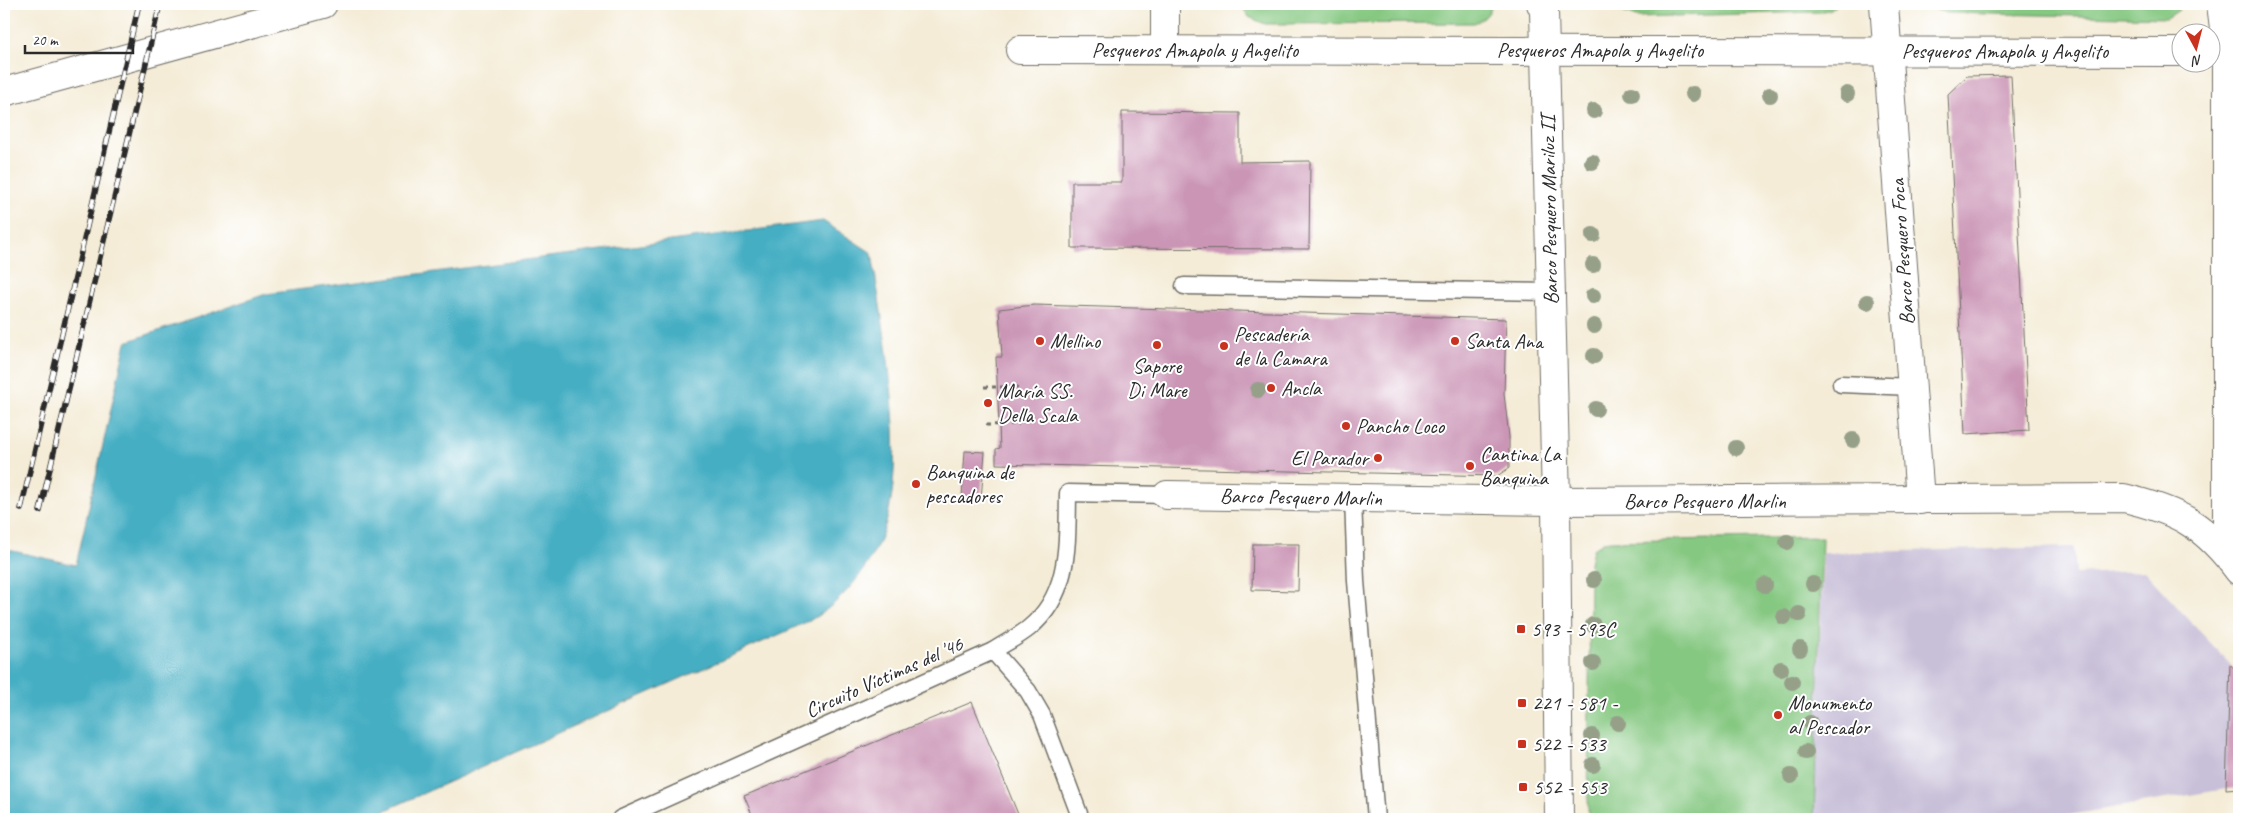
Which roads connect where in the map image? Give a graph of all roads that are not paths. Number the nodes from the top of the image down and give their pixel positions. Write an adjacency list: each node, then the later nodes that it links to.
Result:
1 (323, 4): 12 (street)
2 (1165, 4): 7 (street)
3 (1884, 4): 9 (street, Barco Pesquero Foca)
4 (2221, 4): 11 (street)
5 (1544, 6): 8 (street, Barco Pesquero Mariluz II)
6 (1020, 50): 7 (street, Pesqueros Amapola y Angelito)
7 (1165, 50): 8 (street, Pesqueros Amapola y Angelito)
8 (1545, 50): 9 (street, Pesqueros Amapola y Angelito); 14 (street, Barco Pesquero Mariluz II)
9 (1888, 51): 10 (street, Pesqueros Amapola y Angelito); 16 (street, Barco Pesquero Foca)
10 (2170, 52)
11 (2226, 52): 21 (street)
12 (4, 92)
13 (1184, 286): 14 (lane)
14 (1551, 292): 20 (street, Barco Pesquero Mariluz II)
15 (1841, 384): 16 (lane)
16 (1912, 387): 19 (street, Barco Pesquero Foca)
17 (1167, 495): 18 (street, Barco Pesquero Marlin); 22 (lane, Circuito Víctimas del '46)
18 (1353, 498): 20 (street, Barco Pesquero Marlin); 25 (lane)
19 (1920, 500): 20 (street, Barco Pesquero Marlin); 21 (street, Barco Pesquero Marlin)
20 (1556, 501): 26 (street, Barco Pesquero Mariluz II)
21 (2233, 563)
22 (993, 651): 23 (lane, Circuito Víctimas del '46); 24 (lane)
23 (620, 819)
24 (1080, 819)
25 (1376, 819)
26 (1559, 819)

